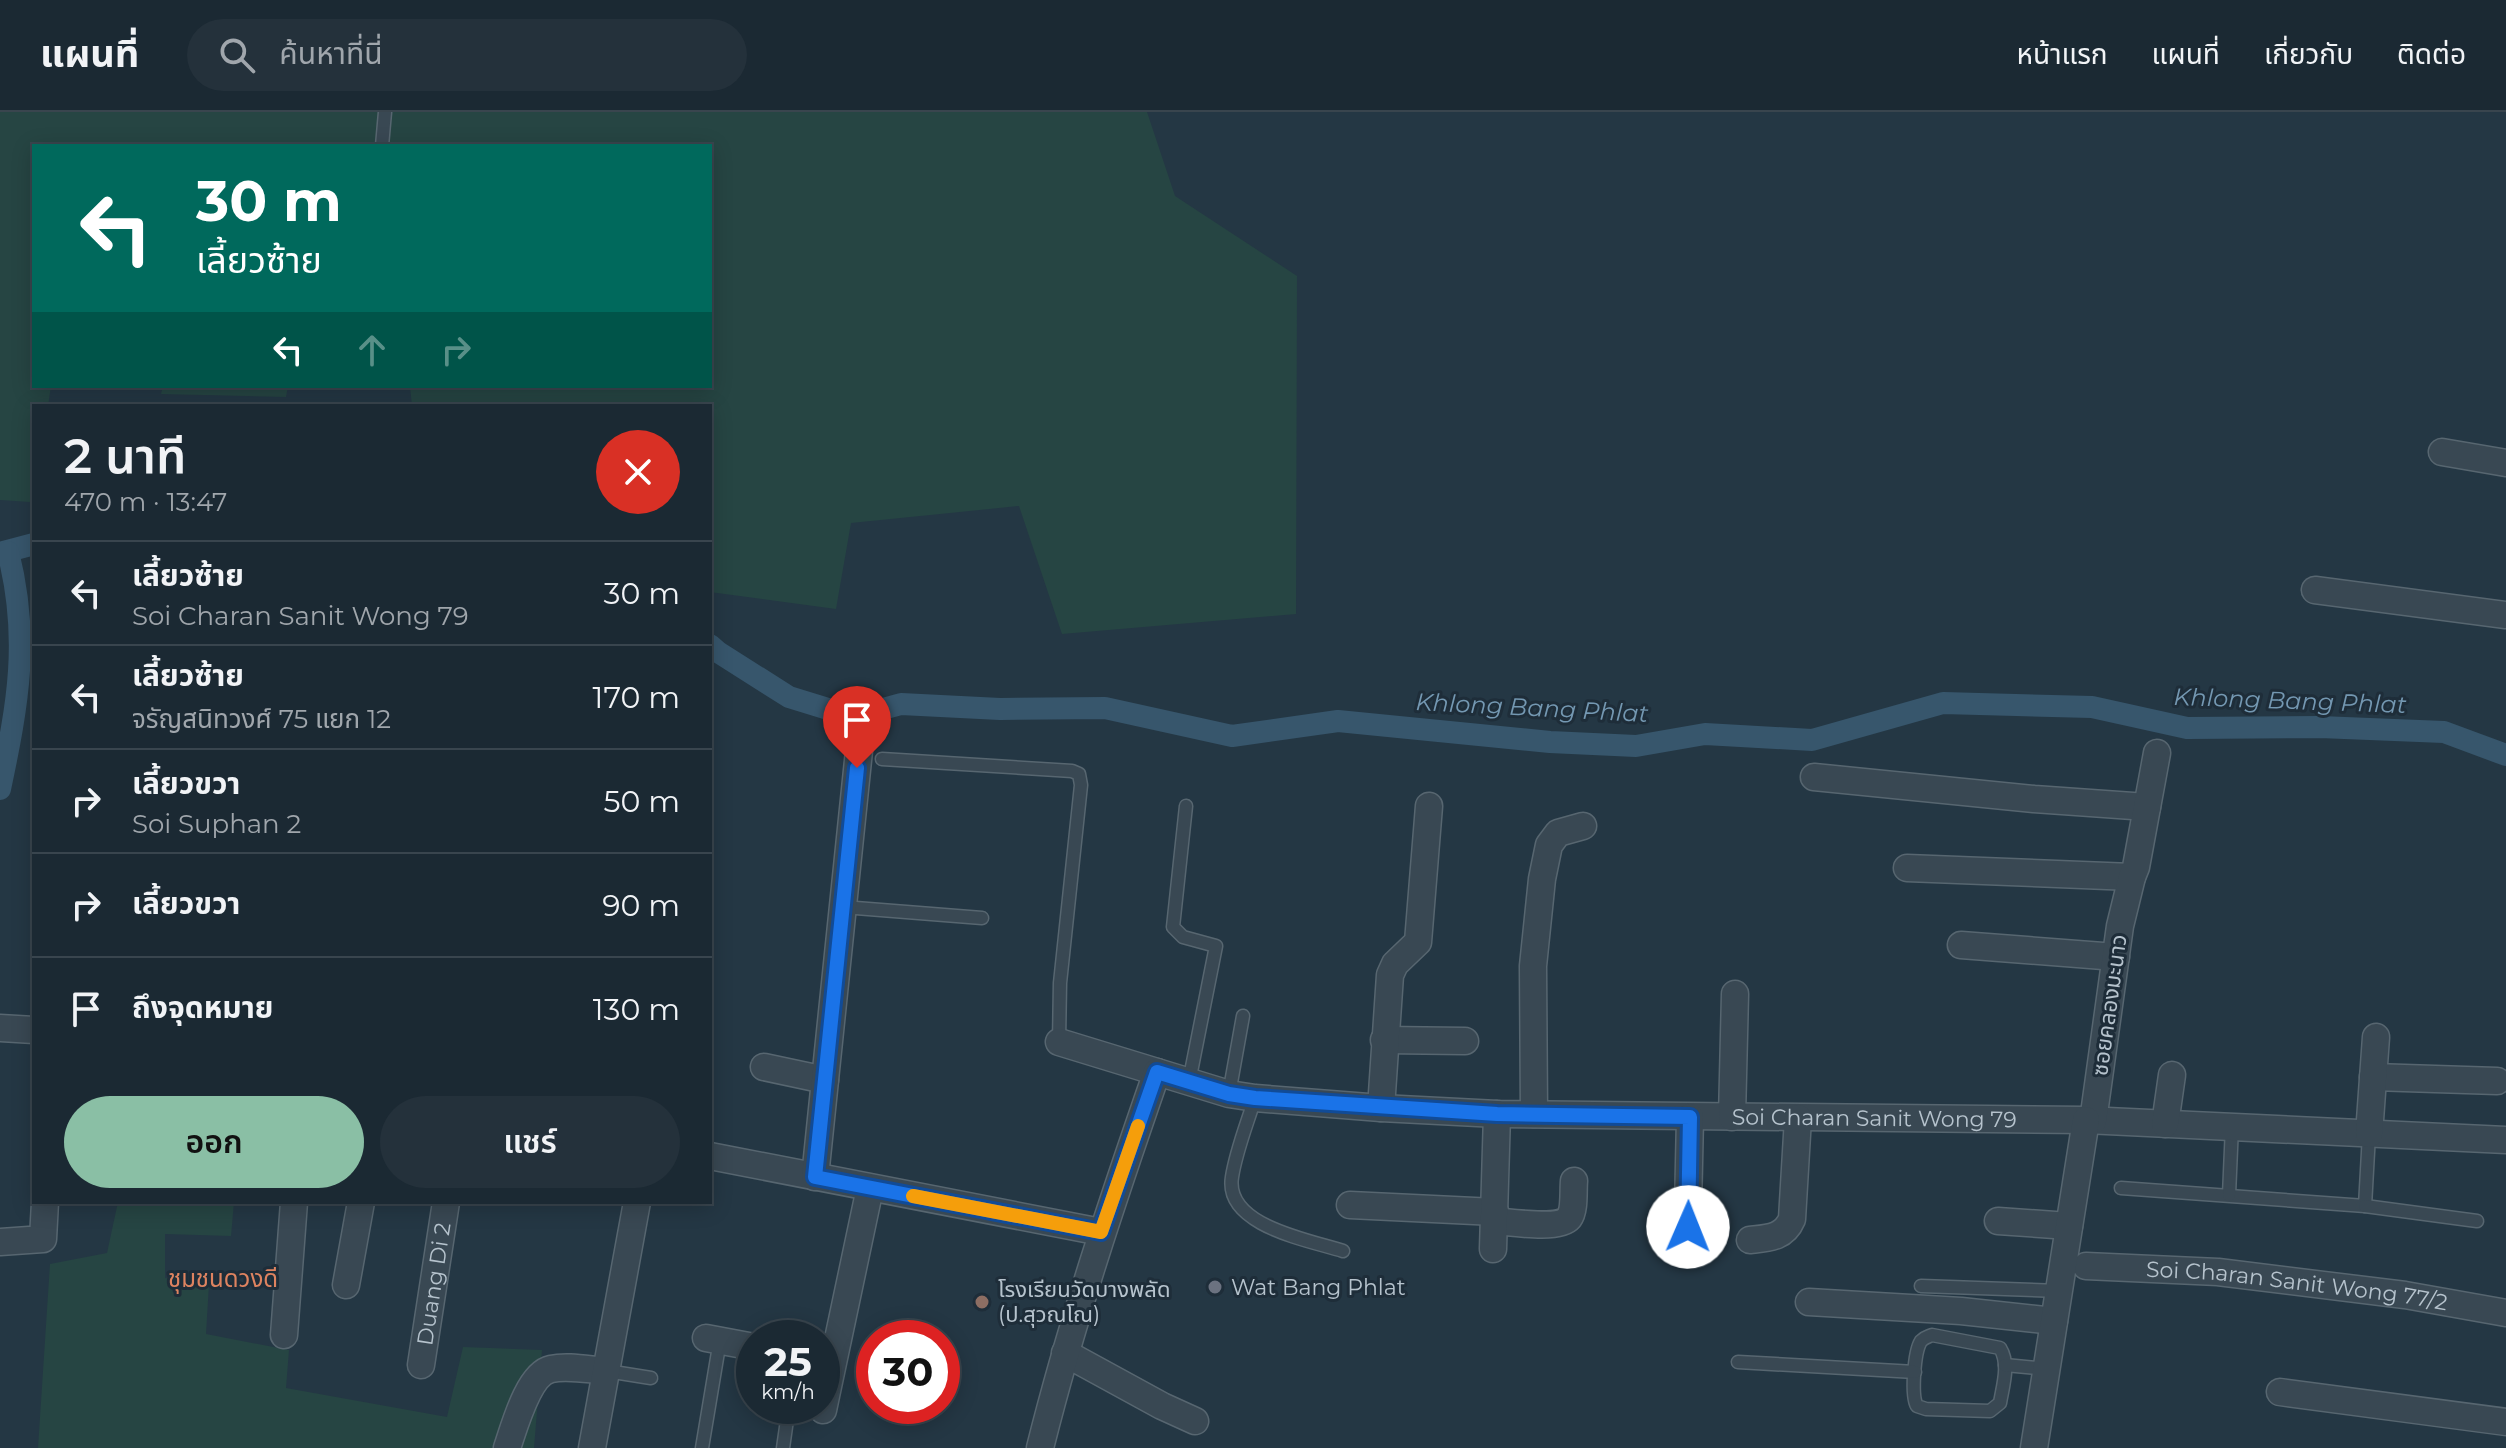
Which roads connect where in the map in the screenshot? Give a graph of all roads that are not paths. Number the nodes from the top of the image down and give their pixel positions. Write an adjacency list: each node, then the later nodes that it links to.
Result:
1 (385, 112): 2 (lane)
2 (382, 144)
3 (2442, 452): 4 (street)
4 (2506, 463)
5 (2315, 590): 6 (street)
6 (2506, 615)
7 (860, 741): 17 (street)
8 (2157, 753): 13 (street, ซอยคลองมะนาว)
9 (882, 759): 28 (lane)
10 (1814, 777): 13 (street)
11 (1186, 806): 35 (lane)
12 (1429, 806): 26 (street)
13 (2147, 807): 16 (street, ซอยคลองมะนาว)
14 (1583, 826): 39 (street)
15 (1907, 868): 16 (street)
16 (2130, 884): 20 (street, ซอยคลองมะนาว)
17 (843, 907): 18 (lane); 33 (street)
18 (982, 918)
19 (1961, 945): 20 (street)
20 (2116, 957): 43 (street, ซอยคลองมะนาว)
21 (1735, 994): 41 (street)
22 (1243, 1016): 36 (lane)
23 (0, 1028): 24 (street)
24 (32, 1030)
25 (2376, 1037): 32 (street)
26 (1384, 1040): 27 (street); 37 (street)
27 (1465, 1041)
28 (1059, 1042): 30 (street, Soi Charan Sanit Wong 79)
29 (764, 1067): 33 (street)
30 (1157, 1072): 35 (street, Soi Charan Sanit Wong 79); 65 (street)
31 (2172, 1075): 44 (street)
32 (2373, 1077): 34 (street); 46 (street)
33 (825, 1080): 49 (street)
34 (2497, 1081)
35 (1189, 1083): 36 (street, Soi Charan Sanit Wong 79)
36 (1242, 1096): 37 (street, Soi Charan Sanit Wong 79); 69 (lane)
37 (1381, 1108): 38 (street, Soi Charan Sanit Wong 79)
38 (1497, 1114): 39 (street, Soi Charan Sanit Wong 79); 61 (street)
39 (1534, 1114): 40 (street, Soi Charan Sanit Wong 79)
40 (1690, 1117): 41 (street, Soi Charan Sanit Wong 79); 70 (street)
41 (1732, 1117): 42 (street, Soi Charan Sanit Wong 79)
42 (1798, 1118): 43 (street, Soi Charan Sanit Wong 79); 66 (street)
43 (2089, 1120): 44 (street, Soi Charan Sanit Wong 79); 64 (street, ซอยคลองมะนาว)
44 (2165, 1124): 45 (street, Soi Charan Sanit Wong 79)
45 (2232, 1126): 46 (street, Soi Charan Sanit Wong 79); 53 (lane)
46 (2369, 1134): 47 (street, Soi Charan Sanit Wong 79); 60 (lane)
47 (2506, 1140)
48 (712, 1156): 49 (street)
49 (815, 1177): 51 (street)
50 (1574, 1181): 61 (street)
51 (870, 1188): 65 (street); 77 (street)
52 (2121, 1188): 53 (lane)
53 (2229, 1195): 60 (lane)
54 (45, 1204): 67 (street)
55 (294, 1204): 79 (street)
56 (361, 1204): 72 (street)
57 (446, 1204): 84 (street, Duang Di 2)
58 (637, 1204): 87 (street)
59 (1350, 1205): 61 (street)
60 (2365, 1206): 63 (lane)
61 (1494, 1216): 68 (street)
62 (1998, 1221): 64 (street)
63 (2477, 1221)
64 (2069, 1226): 74 (street, ซอยคลองมะนาว)
65 (1101, 1232): 82 (street)
66 (1750, 1240)
67 (0, 1242)
68 (1493, 1249)
69 (1343, 1251)
70 (1687, 1254)
71 (2086, 1266): 76 (street, Soi Charan Sanit Wong 77/2)
72 (346, 1285)
73 (1921, 1286): 74 (lane)
74 (2059, 1291): 78 (street, ซอยคลองมะนาว)
75 (1809, 1302): 78 (street)
76 (2506, 1313)
77 (837, 1320)
78 (2054, 1321): 86 (street, ซอยคลองมะนาว)
79 (284, 1335)
80 (713, 1339): 81 (street); 96 (lane)
81 (736, 1343)
82 (1065, 1353): 91 (street); 98 (street)
83 (1738, 1362): 88 (lane)
84 (421, 1365)
85 (2005, 1365): 86 (lane); 88 (lane); 88 (lane)
86 (2046, 1369): 99 (street, ซอยคลองมะนาว)
87 (607, 1371): 89 (lane); 94 (street); 95 (street)
88 (1915, 1372)
89 (651, 1378)
90 (2280, 1392): 92 (street)
91 (1195, 1421)
92 (2506, 1422)
93 (786, 1424): 97 (lane)
94 (507, 1448)
95 (592, 1448)
96 (702, 1448)
97 (783, 1448)
98 (1040, 1448)
99 (2034, 1448)

